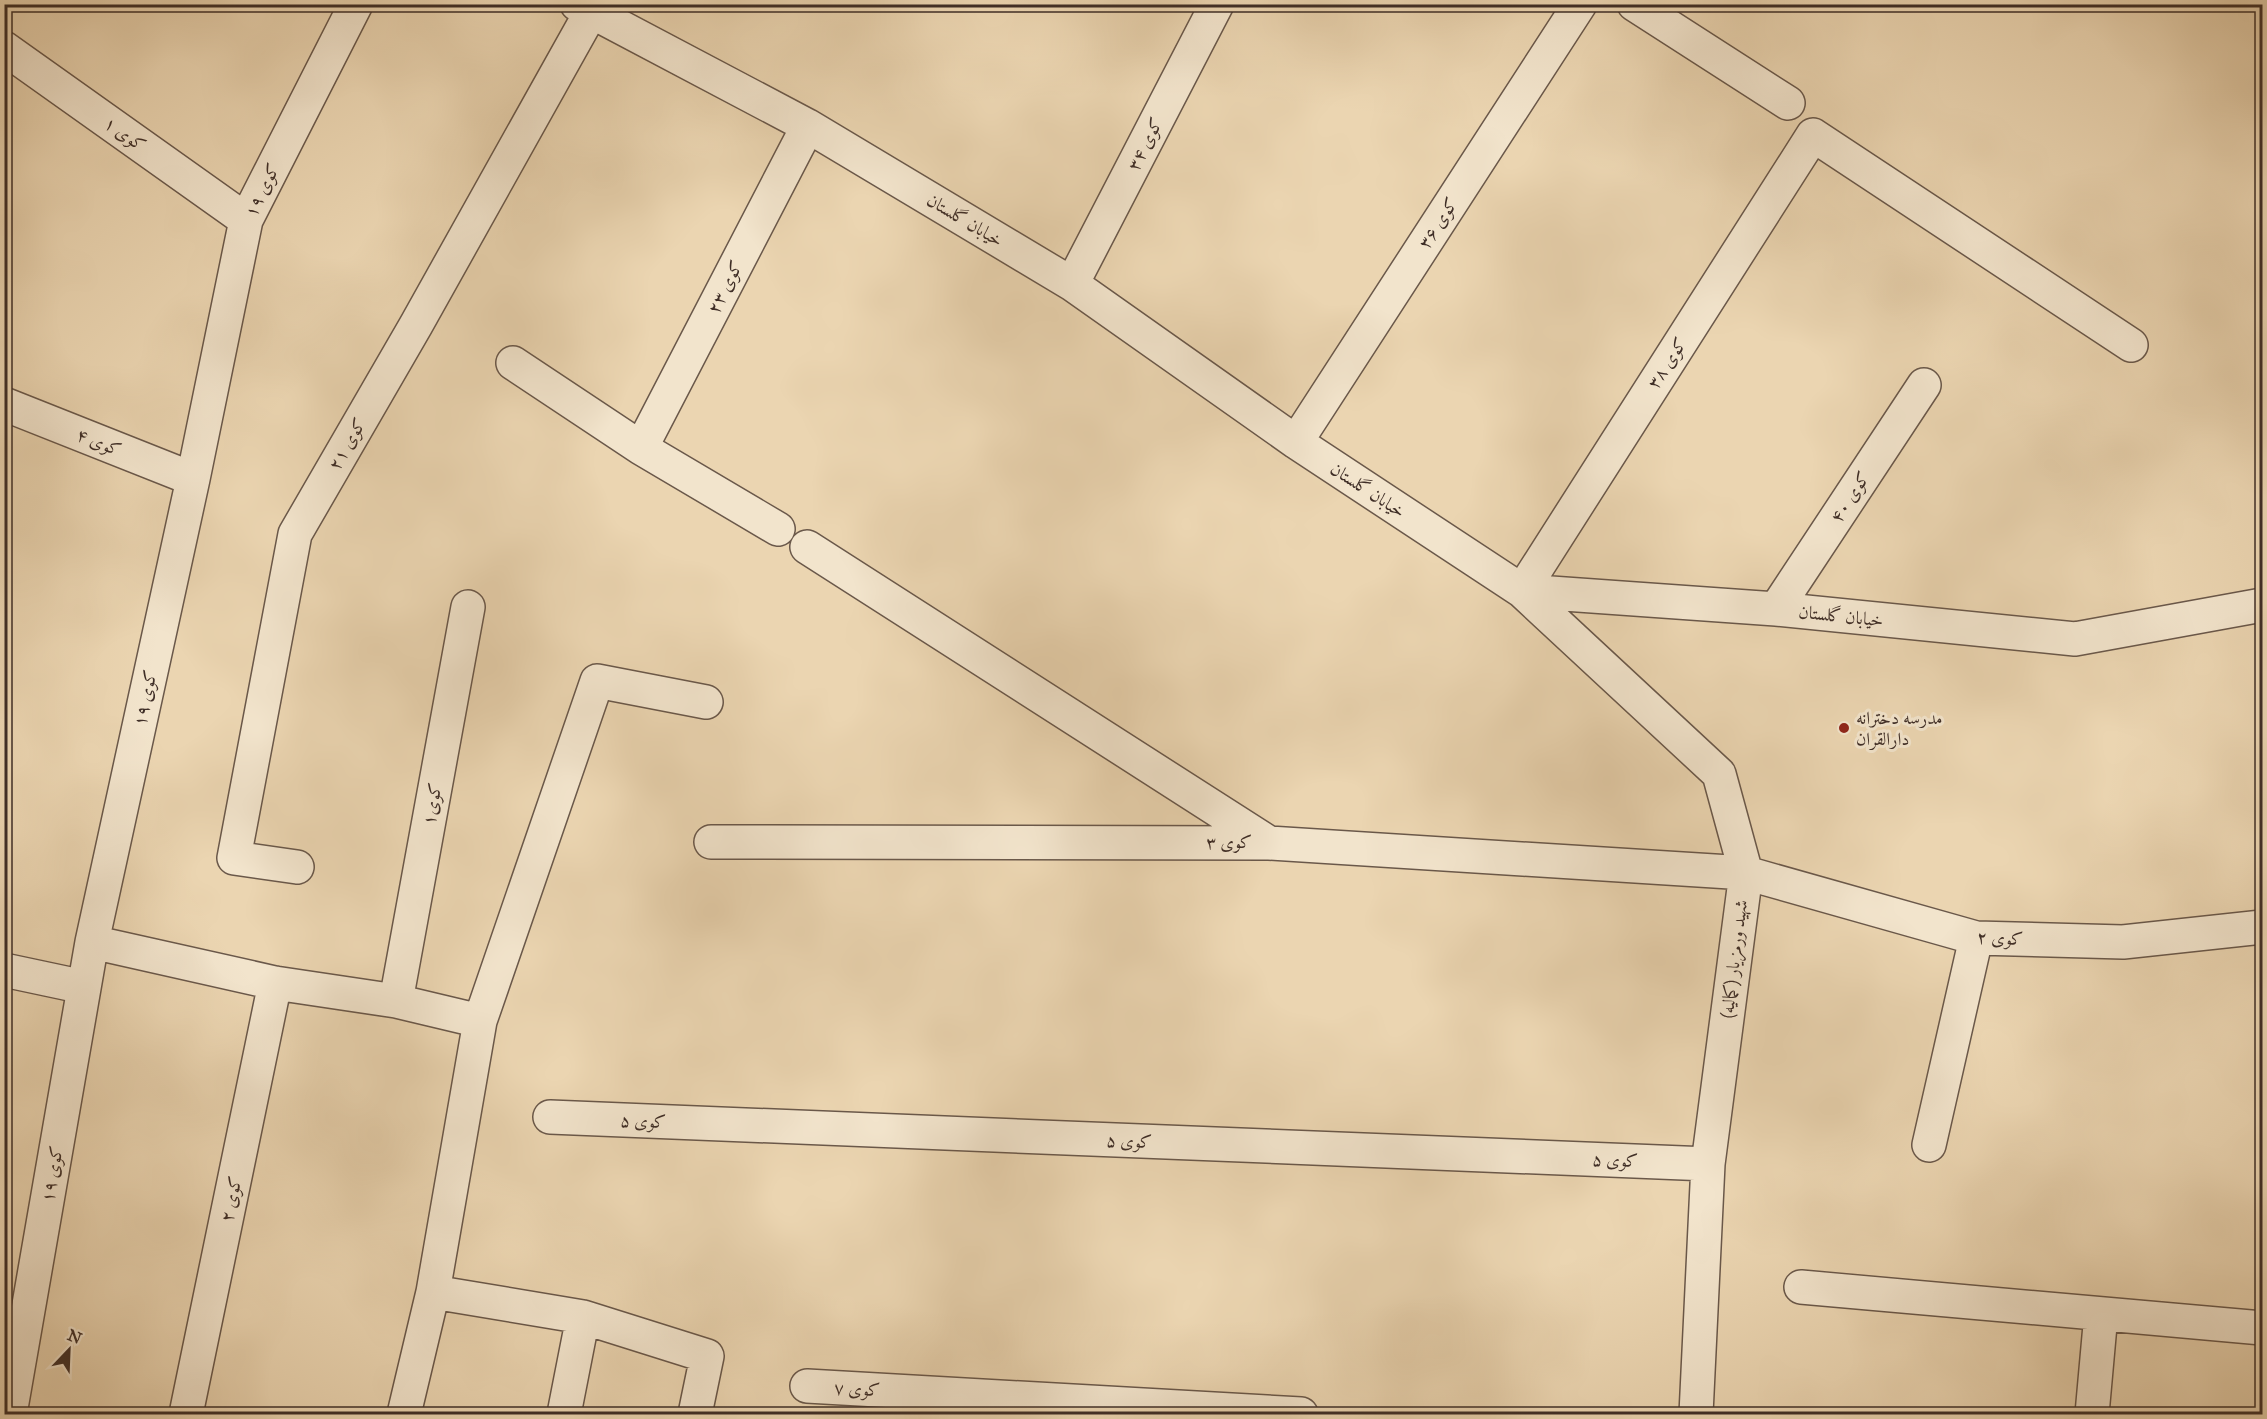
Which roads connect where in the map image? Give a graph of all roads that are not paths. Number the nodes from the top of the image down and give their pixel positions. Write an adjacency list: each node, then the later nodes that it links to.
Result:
1 (356, 4): 9 (street, کوی ۱۹)
2 (1217, 4): 10 (street, کوی ۳۴)
3 (1580, 4): 15 (street, کوی ۳۶)
4 (1634, 4): 7 (street)
5 (584, 8): 8 (street, خیابان گلستان); 27 (street, کوی ۲۱)
6 (4, 48): 9 (street, کوی ۱)
7 (1788, 103)
8 (808, 126): 10 (street, خیابان گلستان); 16 (street, کوی ۲۳)
9 (246, 220): 17 (street, کوی ۱۹)
10 (1072, 284): 15 (street, خیابان گلستان)
11 (2131, 345): 20 (street, کوی ۳۸)
12 (513, 363): 16 (street)
13 (1924, 386): 23 (street, کوی ۴۰)
14 (4, 404): 17 (street, کوی ۴)
15 (1296, 442): 20 (street, خیابان گلستان)
16 (641, 448): 18 (street)
17 (193, 479): 31 (street, کوی ۱۹)
18 (778, 529)
19 (807, 547): 26 (street)
20 (1522, 591): 23 (street, خیابان گلستان); 28 (street, شهید ورمزیار (کمالیه))
21 (2262, 605): 23 (street, خیابان گلستان)
22 (468, 607): 35 (street, کوی۱)
23 (1776, 609)
24 (706, 702): 36 (street)
25 (711, 842): 26 (street, کوی ۳)
26 (1269, 843): 28 (street, کوی ۳)
27 (297, 867)
28 (1746, 873): 30 (street, کوی ۲); 39 (street, شهید ورمزیار (کمالیه))
29 (2262, 927): 30 (street, کوی ۲)
30 (1976, 938): 38 (street)
31 (92, 942): 33 (street); 34 (street, کوی ۱۹)
32 (4, 970): 34 (street)
33 (275, 983): 35 (street); 47 (street, کوی ۲)
34 (84, 987): 46 (street, کوی ۱۹)
35 (396, 1001): 36 (street)
36 (480, 1021): 41 (street)
37 (550, 1117): 39 (street, کوی ۵)
38 (1929, 1145)
39 (1708, 1164): 52 (street, شهید ورمزیار (کمالیه))
40 (1801, 1287): 42 (street)
41 (433, 1292): 43 (street); 48 (street)
42 (2101, 1314): 44 (street); 53 (street)
43 (583, 1317): 49 (street); 50 (street)
44 (2262, 1328)
45 (807, 1386): 51 (street, کوی ۷)
46 (10, 1414)
47 (186, 1414)
48 (404, 1414)
49 (564, 1414)
50 (695, 1414)
51 (1301, 1414)
52 (1696, 1414)
53 (2092, 1414)

